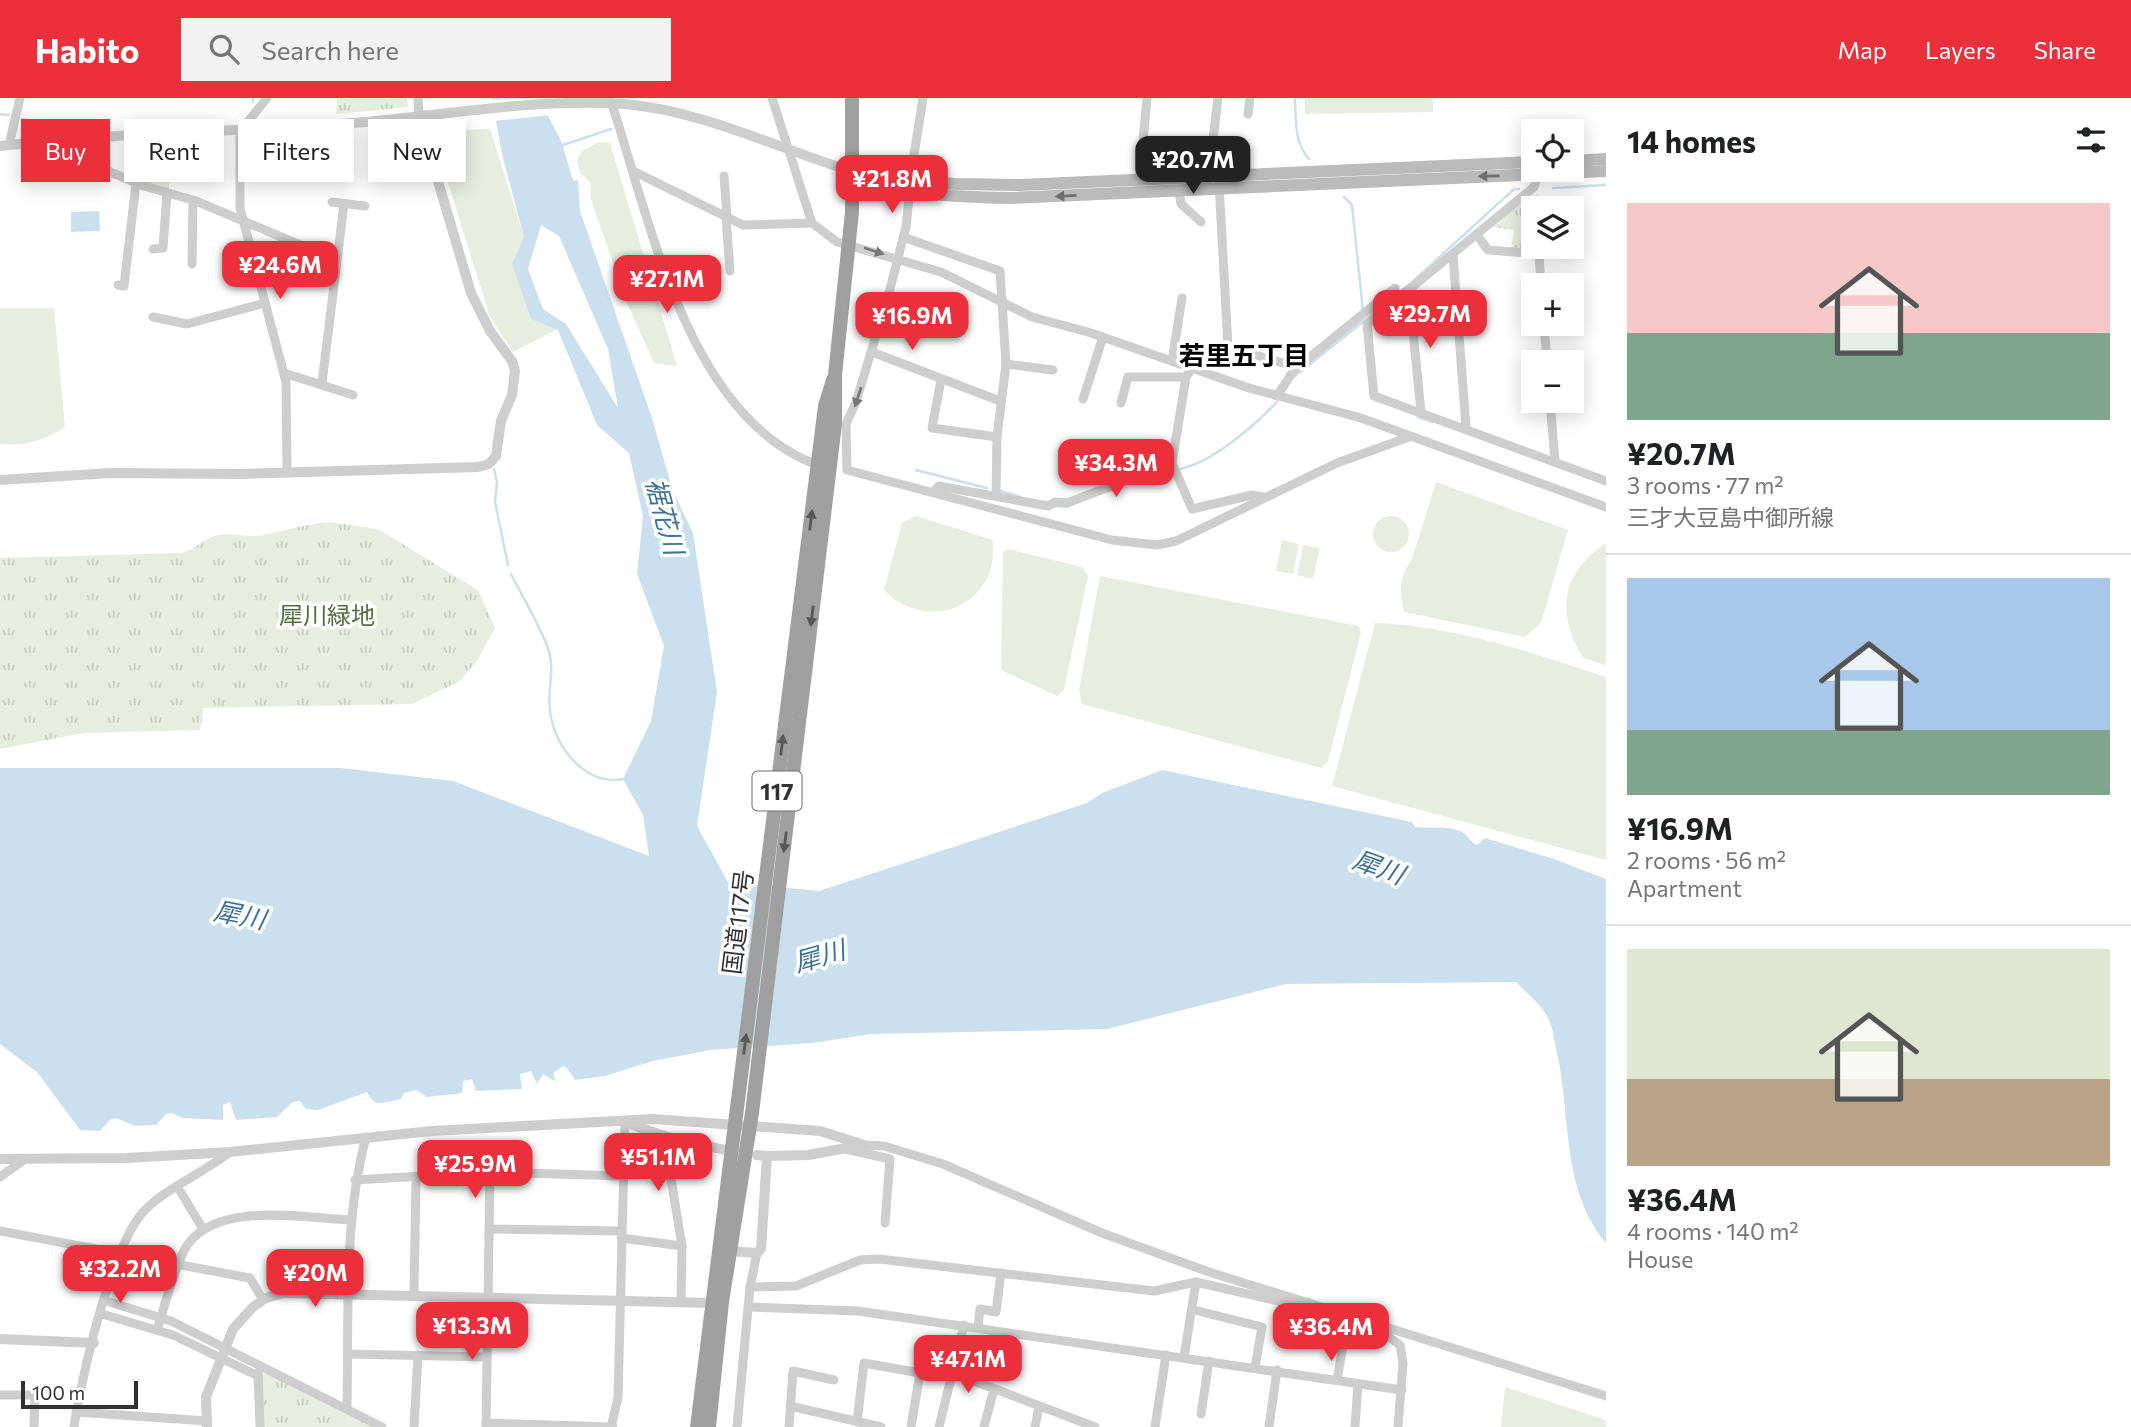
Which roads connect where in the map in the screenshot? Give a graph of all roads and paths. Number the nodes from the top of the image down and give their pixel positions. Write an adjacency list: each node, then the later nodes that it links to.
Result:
1 (20, 98): 17 (street)
2 (267, 98): 13 (street)
3 (418, 98): 12 (street)
4 (772, 98): 18 (street)
5 (852, 98): 26 (highway, 117)
6 (923, 98): 32 (street)
7 (1147, 98): 33 (street)
8 (1218, 98): 31 (street)
9 (1250, 98): 11 (street)
10 (609, 102): 12 (street); 18 (street); 23 (street)
11 (1248, 114)
12 (423, 116): 14 (street); 86 (street)
13 (250, 119)
14 (354, 121)
15 (238, 129): 16 (street)
16 (110, 136)
17 (4, 145)
18 (789, 150): 26 (street); 43 (street)
19 (1606, 159): 20 (main road)
20 (1584, 160)
21 (1521, 170): 31 (main road)
22 (1584, 170): 24 (main road)
23 (633, 171): 40 (street); 85 (street)
24 (1606, 171)
25 (110, 172): 30 (street)
26 (854, 173): 32 (main road); 46 (highway, 117)
27 (724, 176): 40 (street)
28 (241, 182): 41 (street)
29 (1534, 182): 44 (street)
30 (136, 183): 35 (street); 54 (street)
31 (1213, 183): 33 (main road); 34 (main road); 67 (street)
32 (910, 185): 33 (main road); 45 (street)
33 (1139, 187): 34 (main road)
34 (1179, 191): 42 (street)
35 (167, 193): 36 (street); 47 (street)
36 (193, 200): 41 (street); 51 (street)
37 (332, 202): 38 (street)
38 (344, 204): 39 (street); 50 (street)
39 (365, 206)
40 (727, 217): 43 (street); 52 (street)
41 (245, 220): 50 (street); 58 (street)
42 (1201, 222)
43 (812, 223): 46 (street)
44 (1476, 235): 48 (street); 53 (street)
45 (903, 237): 49 (street); 59 (street)
46 (850, 245): 49 (street, one-way to 49); 79 (highway, 117)
47 (153, 249)
48 (1453, 255): 56 (street); 80 (street)
49 (898, 259): 59 (street); 62 (street)
50 (337, 260): 71 (street)
51 (192, 264)
52 (730, 271)
53 (1540, 273)
54 (125, 286)
55 (1395, 288): 67 (street)
56 (1409, 291): 77 (street); 77 (street)
57 (1182, 298): 63 (street)
58 (265, 303): 60 (street); 68 (street)
59 (1003, 303): 61 (street); 64 (street)
60 (153, 317)
61 (1103, 337): 63 (street); 74 (street)
62 (872, 352): 70 (street); 79 (street, one-way to 79)
63 (1172, 361): 65 (street)
64 (1006, 364): 66 (street); 75 (street)
65 (1193, 367): 69 (street); 73 (street)
66 (1053, 370)
67 (1294, 370): 73 (street)
68 (284, 373): 71 (street); 86 (street)
69 (1186, 377): 76 (street); 84 (street)
70 (941, 380): 75 (street); 81 (street)
71 (322, 383): 72 (street)
72 (353, 395)
73 (1277, 396): 82 (street)
74 (1083, 399)
75 (1000, 401): 81 (street)
76 (1121, 403)
77 (1421, 412): 80 (street)
78 (1551, 413): 83 (street)
79 (835, 423): 85 (highway, 国道117号 / 117); 89 (street)
80 (1466, 428): 83 (street)
81 (997, 437): 90 (street)
82 (1409, 437): 91 (street); 92 (street)
83 (1555, 461): 88 (street)
84 (1174, 468): 90 (street); 91 (street)
85 (819, 469): 93 (highway, 国道117号 / 117)
86 (287, 471): 87 (street)
87 (0, 480)
88 (1606, 481)
89 (933, 492): 90 (street); 91 (street)
90 (996, 494)
91 (1263, 497)
92 (1606, 507)
93 (743, 1119): 94 (street); 97 (street); 116 (highway, 国道117号 / 117); 131 (highway, 国道117号 / 117)
94 (625, 1122): 95 (street); 96 (street); 104 (street)
95 (664, 1136): 99 (street); 115 (street)
96 (366, 1137): 100 (street); 107 (street)
97 (864, 1145): 98 (street); 130 (street)
98 (844, 1148): 110 (street); 117 (street)
99 (725, 1150)
100 (230, 1152): 102 (street); 108 (street)
101 (0, 1159): 102 (street)
102 (25, 1159): 105 (street)
103 (490, 1172): 104 (street); 106 (street); 112 (street)
104 (623, 1176): 114 (street)
105 (0, 1177)
106 (416, 1177): 107 (street); 124 (street)
107 (355, 1180): 109 (street)
108 (177, 1186): 111 (street); 118 (street)
109 (351, 1220): 111 (street); 123 (street)
110 (885, 1223)
111 (203, 1229): 119 (street)
112 (490, 1229): 114 (street); 125 (street)
113 (0, 1231): 118 (street)
114 (621, 1235): 115 (street); 127 (street)
115 (682, 1246): 129 (street)
116 (730, 1251): 117 (street); 179 (highway, 国道117号 / 117)
117 (757, 1254): 122 (street)
118 (120, 1255): 119 (street); 128 (street)
119 (179, 1267): 126 (street); 135 (street)
120 (1001, 1273): 121 (street); 122 (street); 138 (street)
121 (1196, 1282): 130 (street); 133 (street)
122 (750, 1287): 132 (street)
123 (349, 1294): 124 (street); 126 (street); 144 (street)
124 (414, 1295): 125 (street)
125 (488, 1298): 127 (street); 147 (street)
126 (262, 1300): 143 (street)
127 (620, 1300): 129 (street); 177 (street)
128 (106, 1301): 134 (street); 135 (street)
129 (681, 1301): 131 (street)
130 (1308, 1302): 136 (street)
131 (712, 1303): 178 (highway, 国道117号 / 117)
132 (748, 1307): 137 (street); 180 (street)
133 (1194, 1310): 148 (street); 152 (street)
134 (102, 1314): 139 (street); 141 (street)
135 (161, 1319): 139 (street); 143 (street)
136 (1363, 1319): 161 (street); 163 (street)
137 (964, 1325): 138 (street); 155 (street)
138 (978, 1327): 146 (street)
139 (156, 1330): 149 (street)
140 (0, 1339): 141 (street)
141 (94, 1343): 167 (street)
142 (1343, 1346): 158 (street)
143 (227, 1348): 149 (street); 151 (street)
144 (348, 1354): 145 (street); 165 (street)
145 (418, 1355): 147 (street); 176 (street)
146 (1167, 1355): 148 (street); 188 (street)
147 (487, 1357): 171 (street)
148 (1184, 1357): 150 (street)
149 (222, 1360): 156 (street); 170 (street)
150 (1209, 1361): 152 (street); 168 (street)
151 (257, 1364): 156 (street); 165 (street)
152 (1255, 1367): 153 (street)
153 (1277, 1370): 158 (street); 189 (street)
154 (920, 1373): 155 (street); 169 (street); 183 (street)
155 (953, 1373): 160 (street); 184 (street)
156 (258, 1376): 174 (street)
157 (834, 1380): 164 (street)
158 (1337, 1380): 159 (street)
159 (1358, 1384): 161 (street); 190 (street)
160 (994, 1389): 166 (street); 185 (street)
161 (1402, 1390): 191 (street)
162 (0, 1395): 172 (street)
163 (1606, 1396)
164 (790, 1406): 169 (street); 181 (street)
165 (347, 1407): 175 (street)
166 (1039, 1407): 186 (street); 187 (street)
167 (76, 1412): 170 (street); 173 (street)
168 (1200, 1414)
169 (857, 1422): 182 (street)
170 (207, 1424)
171 (486, 1425): 177 (street)
172 (34, 1427)
173 (74, 1427)
174 (260, 1427)
175 (382, 1427)
176 (414, 1427)
177 (612, 1427)
178 (697, 1427)
179 (709, 1427)
180 (737, 1427)
181 (789, 1427)
182 (881, 1427)
183 (911, 1427)
184 (939, 1427)
185 (984, 1427)
186 (1035, 1427)
187 (1093, 1427)
188 (1155, 1427)
189 (1269, 1427)
190 (1355, 1427)
191 (1398, 1427)

